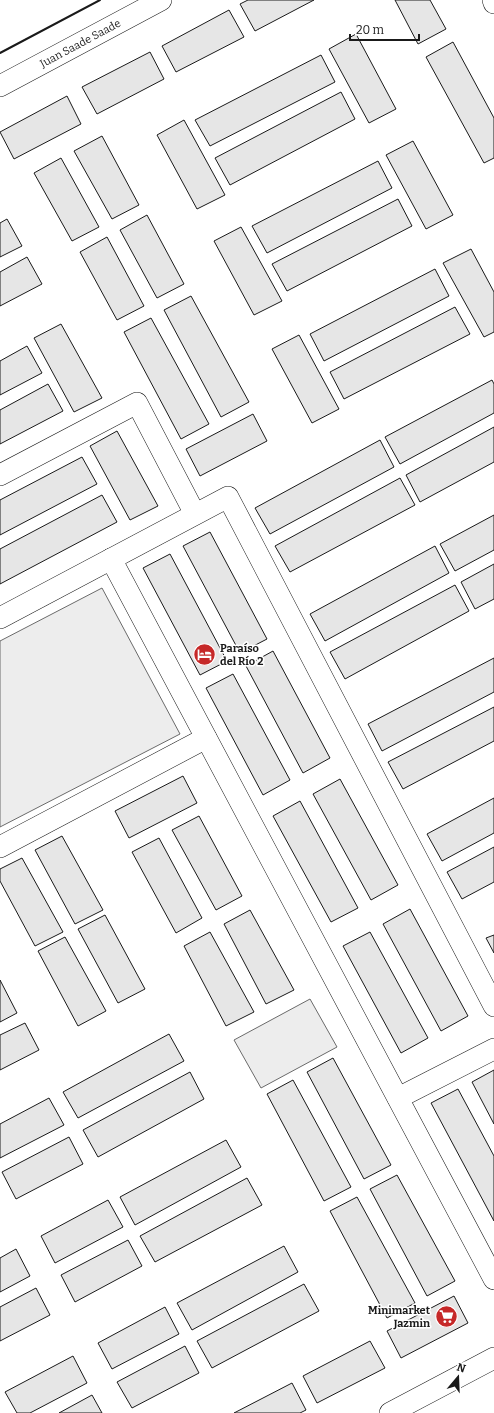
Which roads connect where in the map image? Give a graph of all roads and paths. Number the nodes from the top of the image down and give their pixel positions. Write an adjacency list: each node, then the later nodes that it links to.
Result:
1 (161, 0): 4 (street, Juan Saade Saade)
2 (492, 0): 3 (street)
3 (494, 3)
4 (0, 86)
5 (0, 475): 6 (street)
6 (196, 514): 7 (street); 11 (street)
7 (111, 559): 8 (street); 9 (street)
8 (0, 618)
9 (206, 738): 10 (street); 13 (street)
10 (0, 847)
11 (494, 1006)
12 (494, 1049): 13 (street)
13 (398, 1098): 14 (street)
14 (494, 1279)
15 (494, 1358): 16 (street)
16 (390, 1413)

